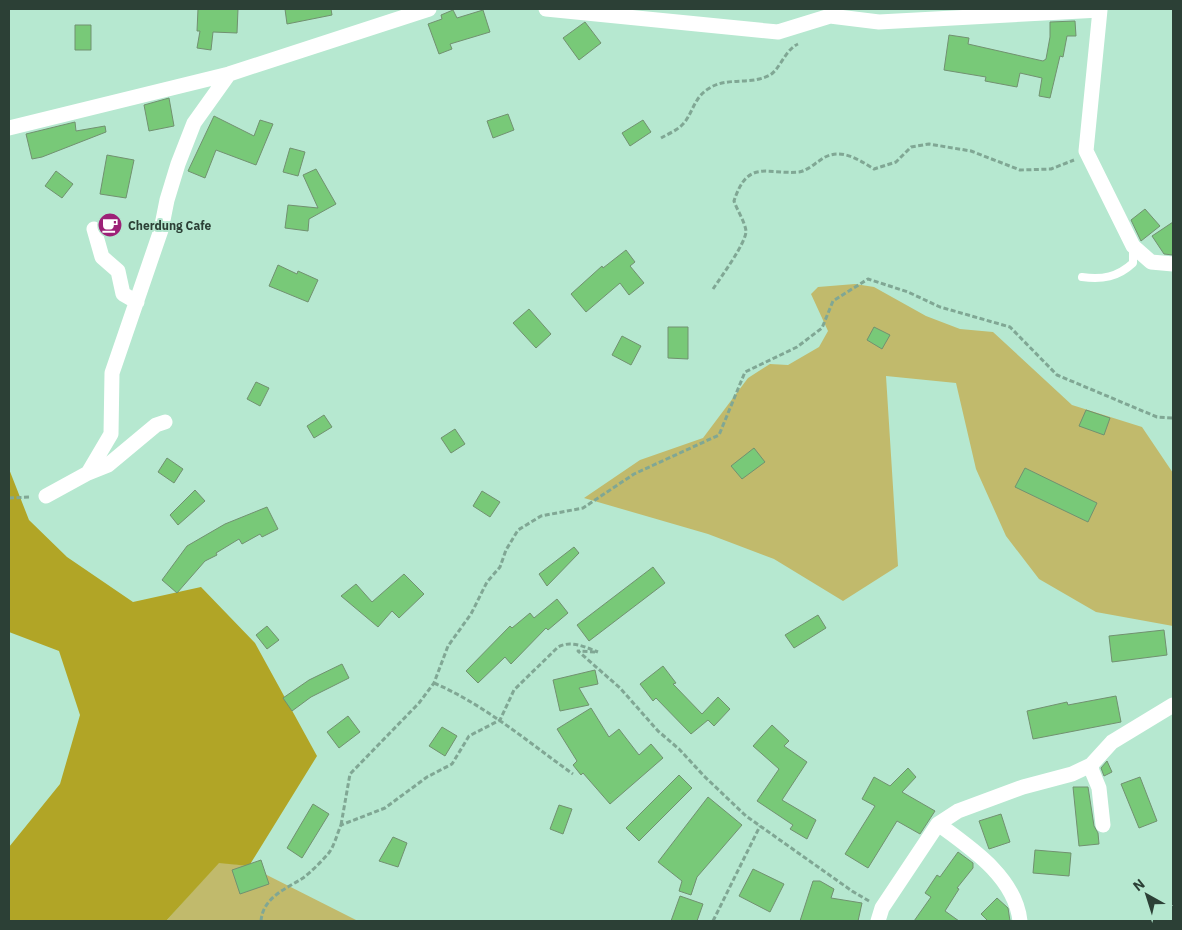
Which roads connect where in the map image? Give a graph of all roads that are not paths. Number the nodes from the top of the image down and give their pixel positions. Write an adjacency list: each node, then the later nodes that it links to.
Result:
1 (429, 9): 3 (street)
2 (546, 9): 6 (street)
3 (229, 74): 4 (street); 9 (street)
4 (9, 128)
5 (94, 229): 9 (street)
6 (1133, 246): 7 (street); 8 (lane)
7 (1173, 264)
8 (1082, 277)
9 (136, 302): 11 (street)
10 (165, 422): 11 (street)
11 (88, 473): 12 (street)
12 (46, 496)
13 (1173, 705): 14 (street)
14 (1092, 765): 15 (street); 16 (street)
15 (938, 824): 17 (street); 18 (street)
16 (1103, 824)
17 (880, 915)
18 (1020, 921)

